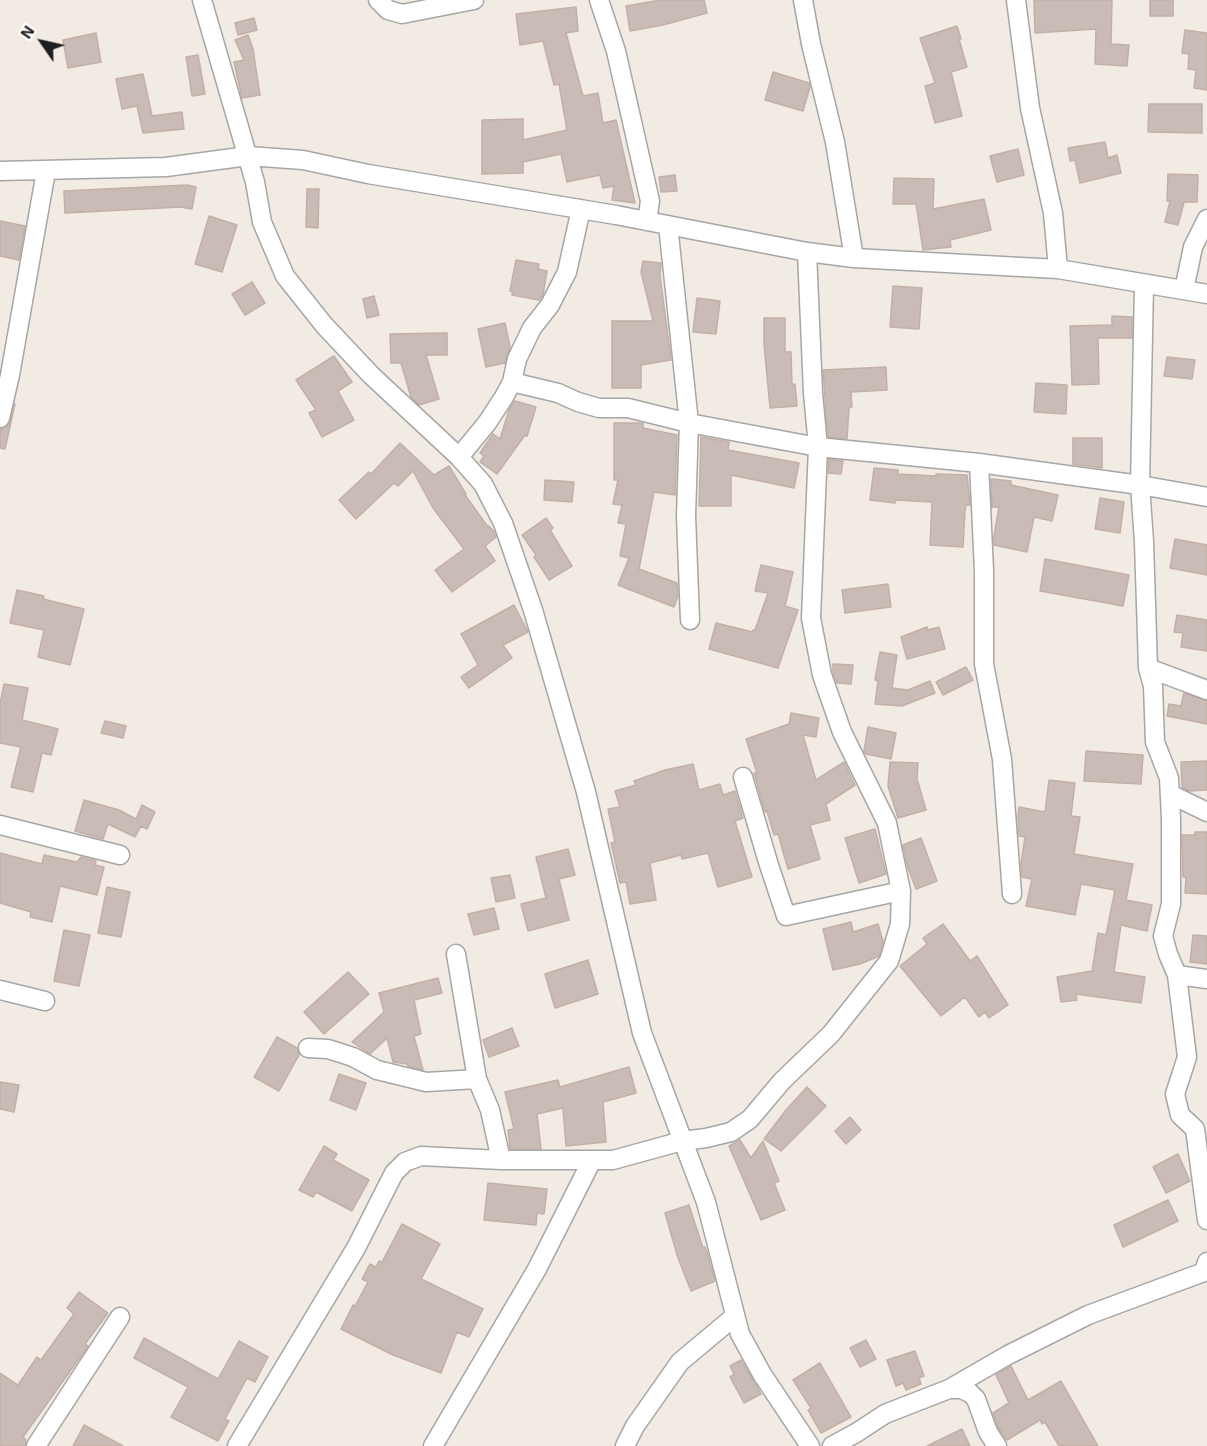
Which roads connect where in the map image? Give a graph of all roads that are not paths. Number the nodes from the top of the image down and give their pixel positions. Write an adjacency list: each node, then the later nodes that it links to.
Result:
1 (202, 0): 7 (street)
2 (378, 0): 3 (street)
3 (474, 0)
4 (599, 0): 12 (street)
5 (803, 0): 15 (street)
6 (1016, 0): 16 (street)
7 (248, 156): 9 (street); 10 (street); 24 (street)
8 (0, 171): 9 (street)
9 (46, 171): 21 (street)
10 (582, 209): 12 (street); 20 (street)
11 (1207, 219): 18 (street)
12 (647, 221): 13 (street)
13 (668, 225): 14 (street); 22 (street)
14 (807, 252): 15 (street); 23 (street)
15 (854, 258): 16 (street)
16 (1058, 269): 17 (street)
17 (1144, 284): 18 (street); 26 (street)
18 (1185, 290): 19 (street)
19 (1207, 294)
20 (512, 382): 22 (street); 24 (street)
21 (0, 418)
22 (689, 423): 23 (street); 28 (street)
23 (818, 447): 25 (street); 36 (street)
24 (459, 457): 45 (street)
25 (979, 463): 26 (street); 37 (street)
26 (1140, 485): 27 (street); 29 (street)
27 (1207, 497)
28 (690, 620)
29 (1148, 668): 30 (street); 32 (street)
30 (1207, 690)
31 (743, 777): 36 (street)
32 (1170, 794): 33 (street); 39 (street)
33 (1207, 812)
34 (0, 825): 35 (street)
35 (120, 855)
36 (901, 891): 45 (street)
37 (1012, 894)
38 (456, 954): 44 (street)
39 (1177, 975): 40 (street); 48 (street)
40 (1207, 980)
41 (0, 990): 42 (street)
42 (45, 1001)
43 (308, 1048): 44 (street)
44 (477, 1079): 47 (street)
45 (682, 1141): 46 (street); 50 (street)
46 (592, 1160): 47 (street); 55 (street)
47 (501, 1161): 54 (street)
48 (1207, 1223)
49 (1206, 1271): 52 (street)
50 (735, 1316): 56 (street); 57 (street)
51 (120, 1317): 53 (street)
52 (949, 1389): 58 (street); 59 (street)
53 (36, 1446)
54 (237, 1446)
55 (433, 1446)
56 (625, 1446)
57 (810, 1446)
58 (832, 1446)
59 (997, 1446)

